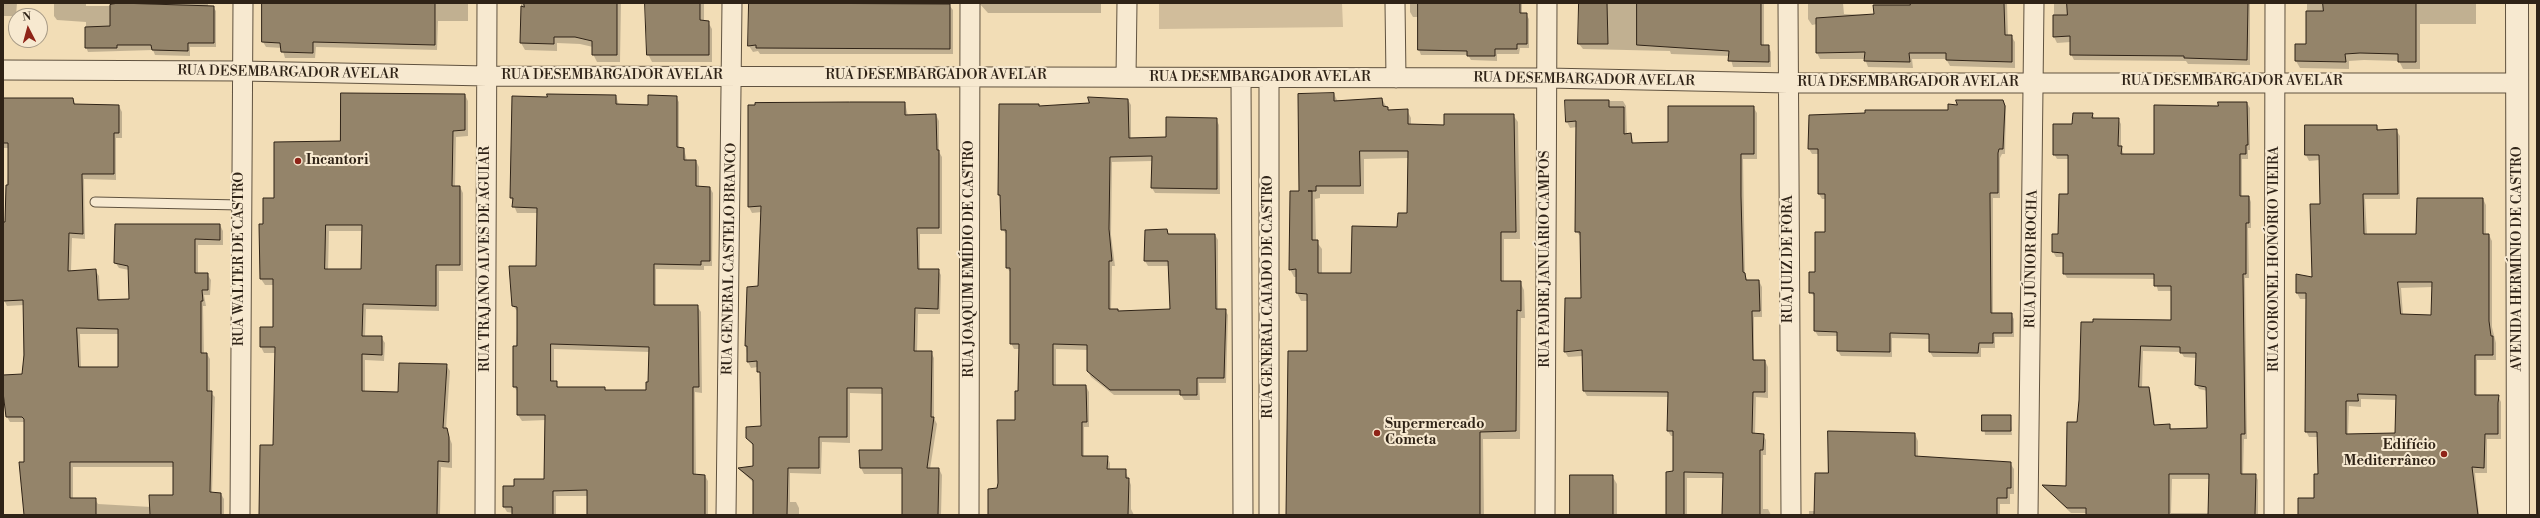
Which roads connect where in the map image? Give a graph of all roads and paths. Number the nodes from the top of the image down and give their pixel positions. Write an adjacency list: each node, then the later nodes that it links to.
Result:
1 (243, 3): 13 (street, RUA WALTER DE CASTRO)
2 (487, 3): 14 (street, RUA TRAJANO ALVES DE AGUIAR)
3 (732, 3): 15 (street, RUA GENERAL CASTELO BRANCO)
4 (970, 3): 16 (street, RUA JOAQUIM EMÍDIO DE CASTRO)
5 (1127, 3): 17 (street)
6 (1395, 3): 18 (street)
7 (1547, 3): 19 (street, RUA PADRE JANUÁRIO CAMPOS)
8 (1788, 3): 24 (street, RUA JUIZ DE FORA)
9 (2034, 3): 23 (street, RUA JÚNIOR ROCHA)
10 (2275, 3): 22 (street, RUA CORONEL HONÓRIO VIEIRA)
11 (2518, 3): 25 (street, AVENIDA HERMÍNIO DE CASTRO)
12 (3, 70): 13 (street, RUA DESEMBARGADOR AVELAR)
13 (242, 71): 14 (street, RUA DESEMBARGADOR AVELAR); 27 (street, RUA WALTER DE CASTRO)
14 (487, 76): 15 (street, RUA DESEMBARGADOR AVELAR); 29 (street, RUA TRAJANO ALVES DE AGUIAR)
15 (732, 76): 16 (street, RUA DESEMBARGADOR AVELAR); 30 (street, RUA GENERAL CASTELO BRANCO)
16 (969, 76): 17 (street, RUA DESEMBARGADOR AVELAR); 31 (street, RUA JOAQUIM EMÍDIO DE CASTRO)
17 (1126, 77): 20 (street, RUA DESEMBARGADOR AVELAR)
18 (1396, 78): 19 (street, RUA DESEMBARGADOR AVELAR); 21 (street, RUA DESEMBARGADOR AVELAR)
19 (1547, 78): 24 (street, RUA DESEMBARGADOR AVELAR); 34 (street, RUA PADRE JANUÁRIO CAMPOS)
20 (1241, 79): 21 (street, RUA DESEMBARGADOR AVELAR); 32 (street, RUA GENERAL CAIADO DE CASTRO)
21 (1269, 79): 33 (street, RUA GENERAL CAIADO DE CASTRO)
22 (2275, 81): 23 (street, RUA DESEMBARGADOR AVELAR); 25 (street, RUA DESEMBARGADOR AVELAR); 37 (street, RUA CORONEL HONÓRIO VIEIRA)
23 (2034, 82): 24 (street, RUA DESEMBARGADOR AVELAR); 36 (street, RUA JÚNIOR ROCHA)
24 (1788, 83): 35 (street, RUA JUIZ DE FORA)
25 (2517, 83): 38 (street, AVENIDA HERMÍNIO DE CASTRO)
26 (95, 202): 27 (lane)
27 (240, 205): 28 (street, RUA WALTER DE CASTRO)
28 (240, 515)
29 (485, 515)
30 (726, 515)
31 (969, 515)
32 (1243, 515)
33 (1269, 515)
34 (1545, 515)
35 (1791, 515)
36 (2028, 515)
37 (2274, 515)
38 (2518, 515)

